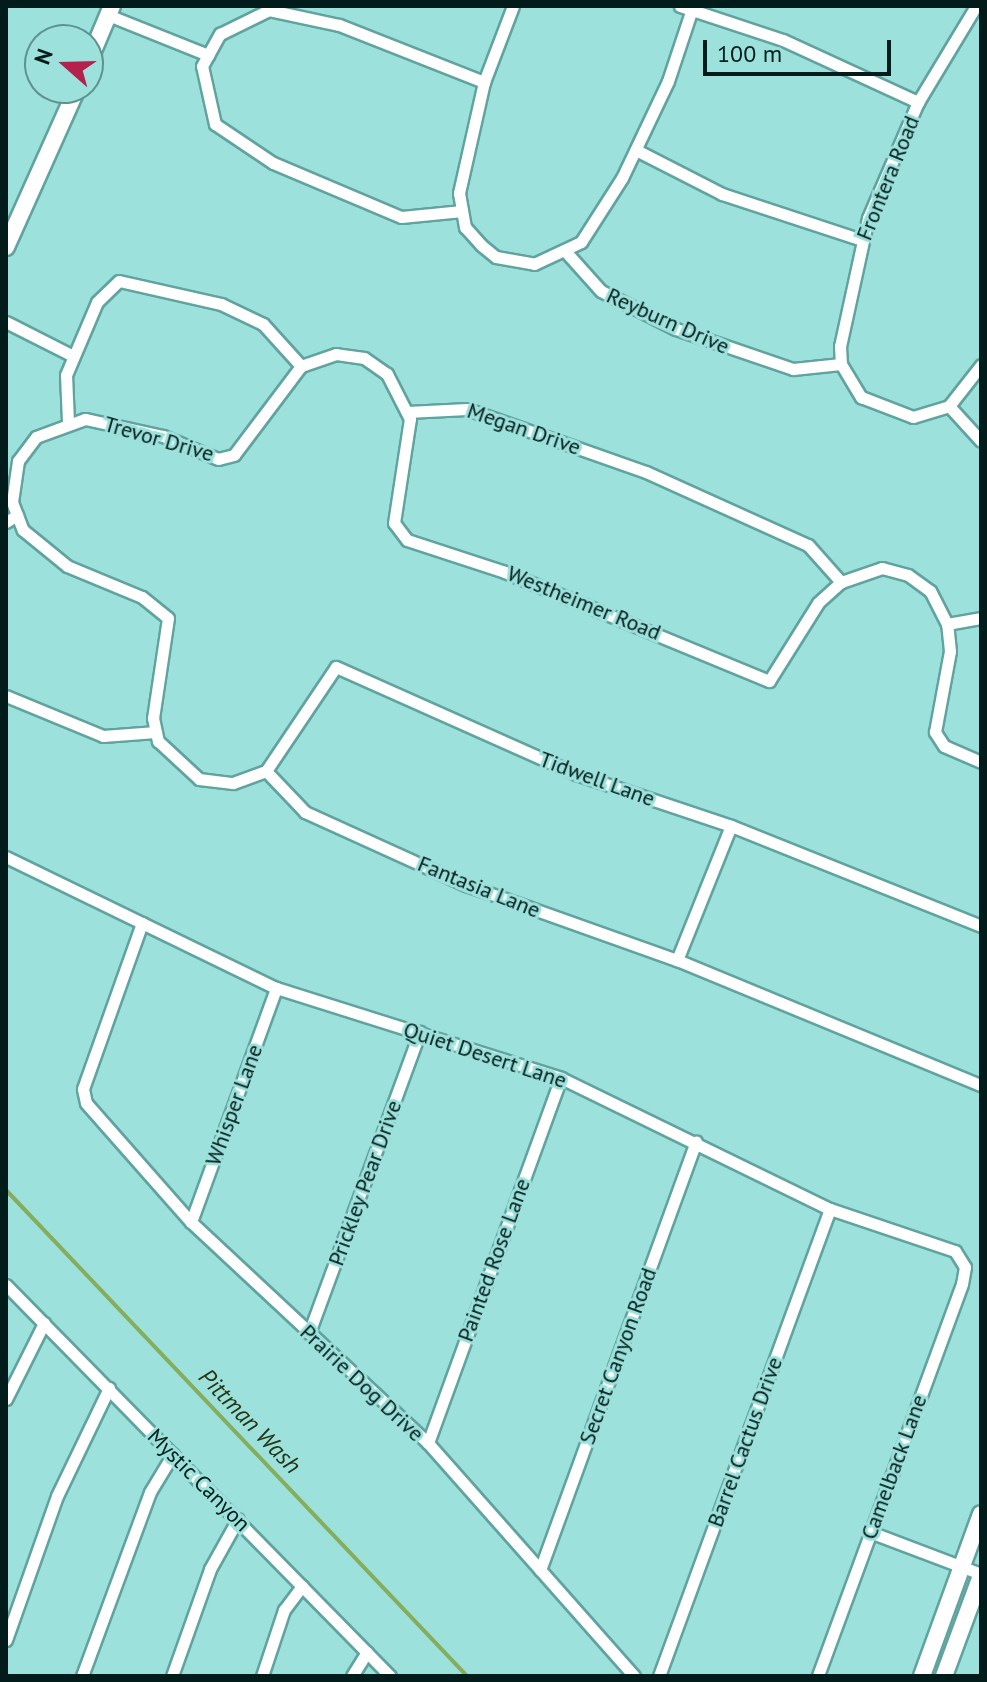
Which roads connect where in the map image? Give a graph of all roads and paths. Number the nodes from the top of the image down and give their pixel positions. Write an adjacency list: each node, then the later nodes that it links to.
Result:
1 (513, 6): 7 (street)
2 (976, 6): 8 (street, Frontera Road)
3 (688, 8): 8 (street); 10 (street)
4 (251, 10): 6 (street); 7 (street)
5 (110, 11): 6 (street)
6 (208, 55): 11 (street)
7 (484, 82): 11 (street)
8 (918, 102): 12 (street, Frontera Road)
9 (70, 104): 13 (main road)
10 (636, 150): 12 (street); 14 (street)
11 (462, 211): 14 (street)
12 (862, 240): 17 (street, Frontera Road)
13 (6, 247)
14 (566, 252): 17 (street, Reyburn Drive)
15 (6, 322): 16 (street)
16 (73, 356): 19 (street); 22 (street)
17 (841, 364): 20 (street)
18 (981, 365): 20 (street)
19 (301, 366): 21 (street); 22 (street, Trevor Drive)
20 (949, 406): 23 (street)
21 (407, 412): 26 (street, Megan Drive); 26 (street, Westheimer Road)
22 (68, 422): 24 (street)
23 (981, 441)
24 (17, 515): 25 (street); 30 (street)
25 (6, 522)
26 (841, 582): 28 (street)
27 (981, 618): 28 (street)
28 (947, 624): 31 (street)
29 (6, 696): 30 (street)
30 (156, 732): 32 (street)
31 (981, 762)
32 (266, 771): 33 (street, Tidwell Lane); 37 (street, Fantasia Lane)
33 (731, 826): 36 (street, Tidwell Lane); 37 (street)
34 (7, 860): 35 (street, Quiet Desert Lane)
35 (142, 923): 38 (street, Quiet Desert Lane); 44 (street, Prairie Dog Drive)
36 (981, 926)
37 (677, 960): 41 (street, Fantasia Lane)
38 (276, 988): 39 (street, Quiet Desert Lane); 44 (street, Whisper Lane)
39 (420, 1032): 40 (street, Quiet Desert Lane); 48 (street, Prickley Pear Drive)
40 (561, 1078): 42 (street, Quiet Desert Lane); 51 (street, Painted Rose Lane)
41 (981, 1085)
42 (696, 1142): 43 (street, Quiet Desert Lane); 57 (street, Secret Canyon Road)
43 (830, 1209): 45 (street, Quiet Desert Lane); 68 (street, Barrel Cactus Drive)
44 (191, 1222): 48 (street, Prairie Dog Drive)
45 (960, 1259): 55 (street, Camelback Lane)
46 (6, 1285): 47 (street, Mystic Canyon)
47 (44, 1323): 49 (street, Mystic Canyon); 50 (street)
48 (309, 1333): 51 (street, Prairie Dog Drive)
49 (109, 1388): 52 (street, Mystic Canyon); 60 (street)
50 (6, 1399)
51 (428, 1443): 57 (street, Prairie Dog Drive)
52 (173, 1454): 54 (street, Mystic Canyon); 62 (street)
53 (981, 1514): 56 (main road)
54 (238, 1519): 59 (street, Mystic Canyon); 63 (street)
55 (870, 1532): 56 (street); 69 (street, Camelback Lane)
56 (962, 1567): 58 (street); 70 (main road)
57 (540, 1570): 67 (street, Prairie Dog Drive)
58 (981, 1575): 71 (main road)
59 (302, 1586): 61 (street, Mystic Canyon); 64 (street)
60 (6, 1640)
61 (367, 1652): 65 (street); 66 (street, Mystic Canyon)
62 (82, 1676)
63 (172, 1676)
64 (262, 1676)
65 (352, 1676)
66 (390, 1676)
67 (634, 1676)
68 (659, 1676)
69 (818, 1676)
70 (922, 1676)
71 (944, 1676)

